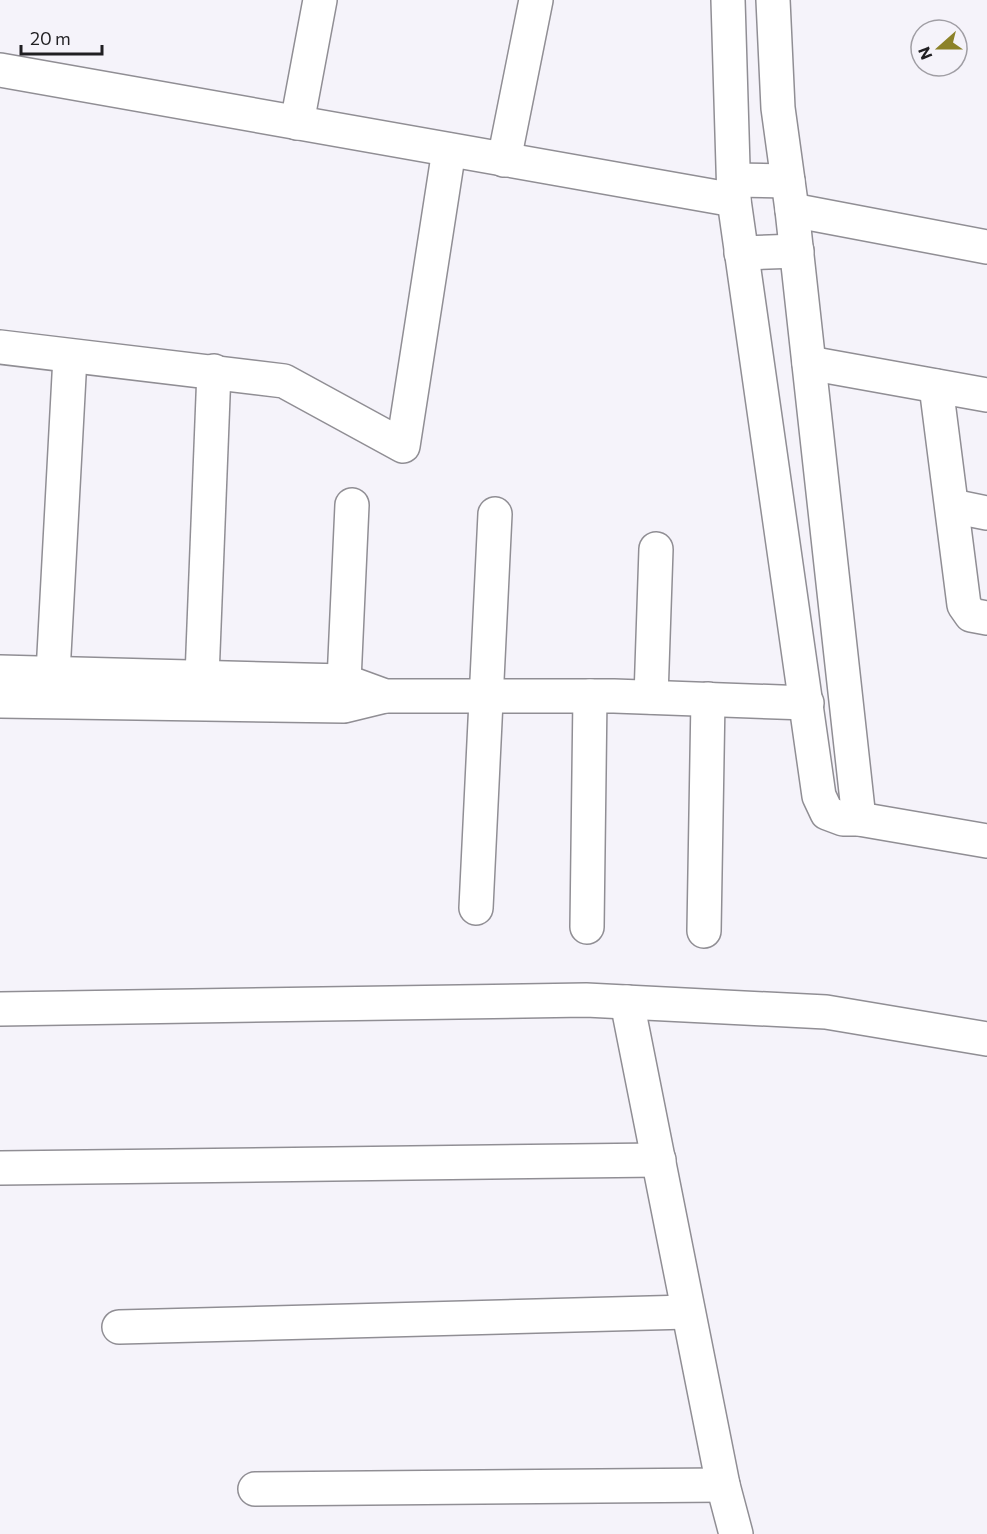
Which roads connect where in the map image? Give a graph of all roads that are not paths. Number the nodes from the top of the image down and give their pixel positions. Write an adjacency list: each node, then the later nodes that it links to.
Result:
1 (320, 0): 6 (street)
2 (536, 0): 8 (street)
3 (728, 0): 9 (street)
4 (773, 0): 10 (street)
5 (0, 70): 6 (street)
6 (297, 123): 7 (street)
7 (449, 150): 8 (street); 17 (street)
8 (504, 160): 9 (street)
9 (734, 190): 10 (street); 13 (street)
10 (790, 196): 11 (street); 12 (street)
11 (987, 248)
12 (797, 251): 13 (street); 16 (street)
13 (741, 253): 36 (street)
14 (0, 347): 15 (street)
15 (70, 357): 17 (street); 27 (street)
16 (809, 363): 18 (street); 37 (street)
17 (214, 371): 28 (street)
18 (936, 386): 19 (street); 21 (street)
19 (987, 394)
20 (352, 505): 29 (street)
21 (952, 506): 23 (street); 25 (street)
22 (495, 513): 30 (street)
23 (987, 513)
24 (656, 549): 33 (street)
25 (987, 618)
26 (0, 672): 27 (street)
27 (53, 673): 28 (street)
28 (202, 677): 29 (street)
29 (344, 681): 31 (street)
30 (484, 695): 31 (street); 32 (street); 39 (street)
31 (385, 696): 35 (street)
32 (590, 696): 33 (street); 40 (street)
33 (651, 697): 34 (street)
34 (708, 699): 36 (street); 41 (street)
35 (0, 701)
36 (807, 703): 37 (street)
37 (859, 819): 38 (street)
38 (987, 841)
39 (476, 908)
40 (587, 927)
41 (704, 931)
42 (627, 1002): 43 (street); 44 (street); 45 (street)
43 (0, 1009)
44 (987, 1039)
45 (659, 1160): 46 (street); 47 (street)
46 (0, 1168)
47 (688, 1312): 48 (street); 49 (street)
48 (119, 1327)
49 (723, 1485): 50 (street); 51 (street)
50 (255, 1489)
51 (736, 1534)

